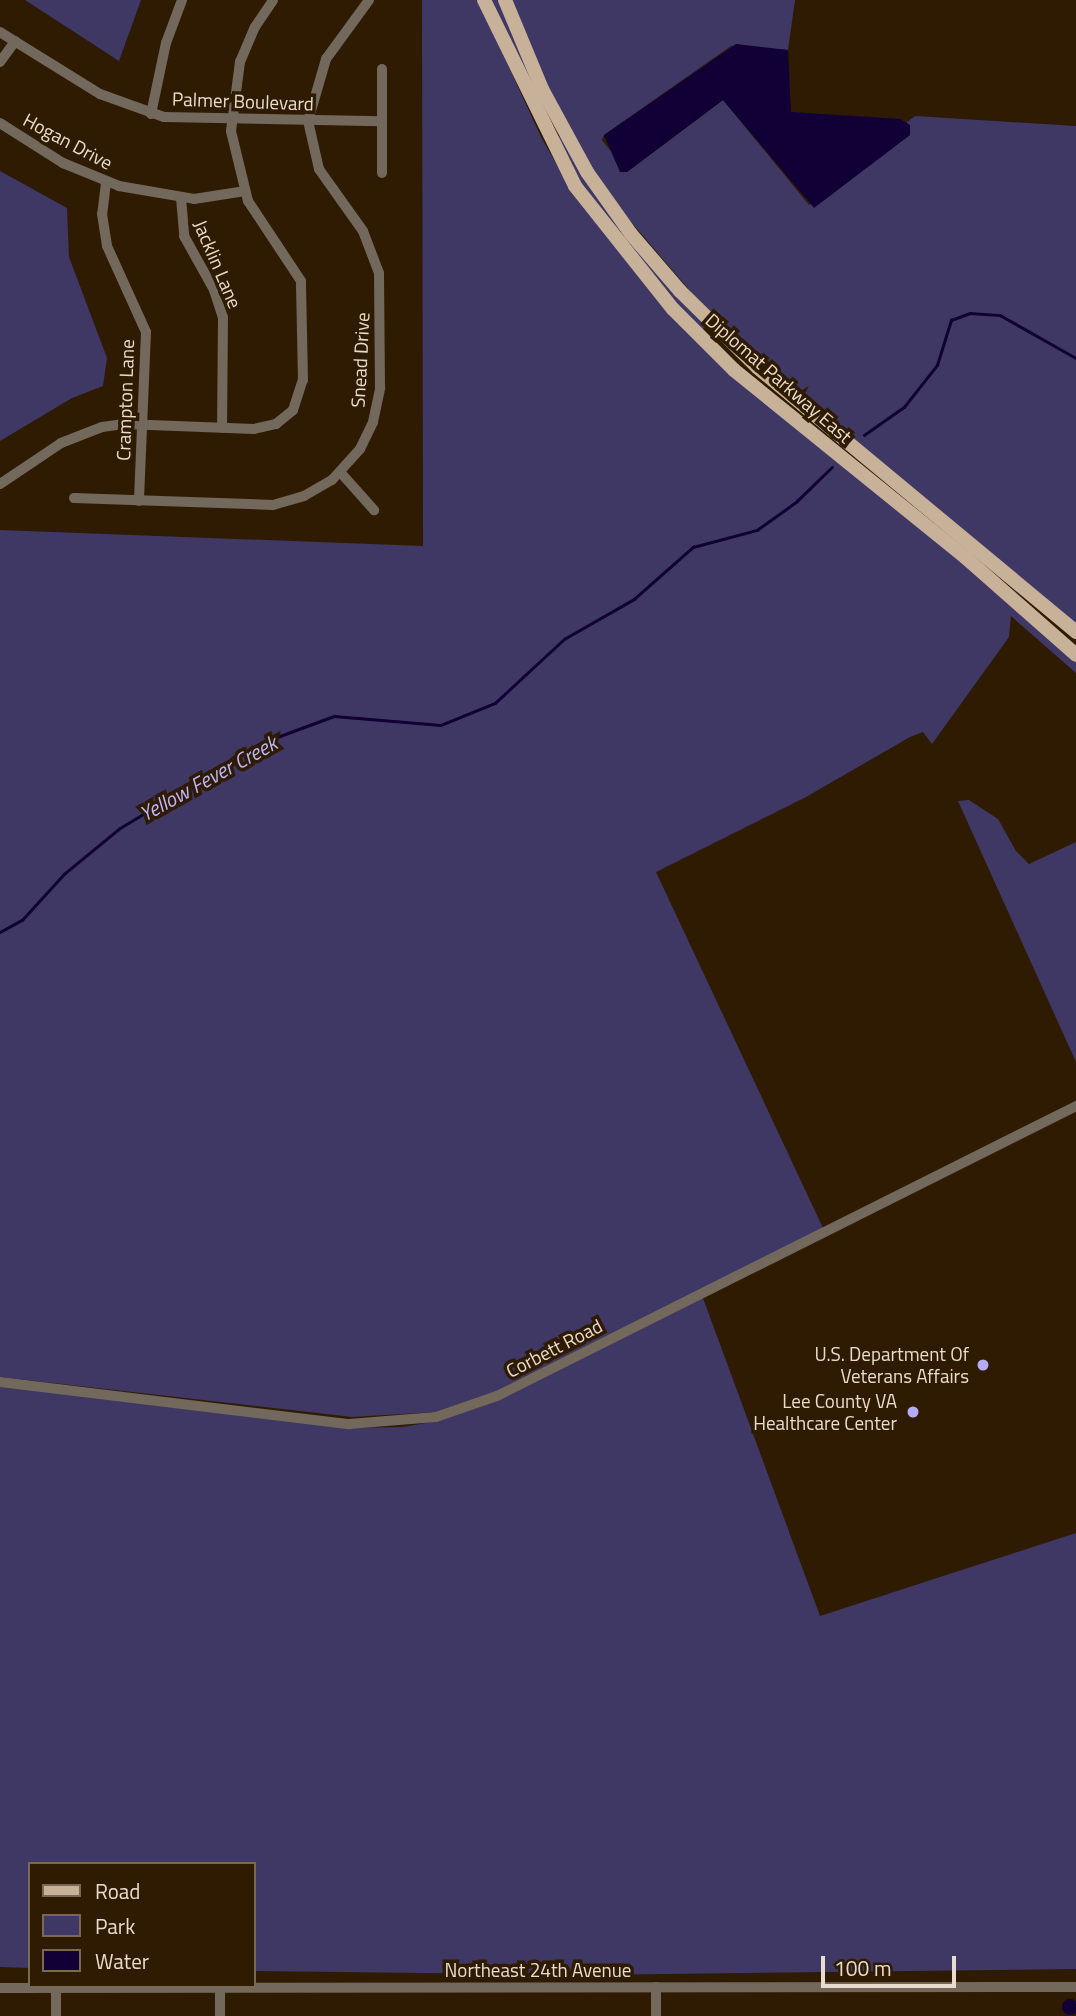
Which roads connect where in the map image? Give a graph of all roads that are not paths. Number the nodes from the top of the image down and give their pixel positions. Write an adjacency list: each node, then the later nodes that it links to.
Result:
1 (182, 0): 10 (street)
2 (273, 0): 11 (street)
3 (369, 0): 12 (street, Snead Drive)
4 (484, 0): 16 (main road, Diplomat Parkway East)
5 (505, 0): 15 (main road, Diplomat Parkway East)
6 (0, 32): 7 (street, Palmer Boulevard)
7 (15, 41): 8 (street); 10 (street, Palmer Boulevard)
8 (0, 62)
9 (382, 69): 13 (street)
10 (151, 114): 11 (street, Palmer Boulevard)
11 (231, 121): 12 (street, Palmer Boulevard); 19 (street)
12 (308, 121): 13 (street, Palmer Boulevard); 25 (street, Snead Drive)
13 (381, 121): 17 (street)
14 (0, 123): 18 (street, Hogan Drive)
15 (562, 130): 16 (main road); 21 (main road, Diplomat Parkway East)
16 (548, 138): 22 (main road, Diplomat Parkway East)
17 (382, 173)
18 (106, 183): 20 (street, Hogan Drive); 23 (street, Crampton Lane)
19 (245, 191): 20 (street, Hogan Drive); 24 (street)
20 (181, 198): 24 (street, Jacklin Lane)
21 (713, 326): 22 (main road); 30 (main road, Diplomat Parkway East)
22 (701, 338): 31 (main road, Diplomat Parkway East)
23 (143, 424): 24 (street); 26 (street); 28 (street, Crampton Lane)
24 (222, 428)
25 (341, 473): 28 (street, Snead Drive); 29 (street)
26 (0, 484)
27 (74, 498): 28 (street, Snead Drive)
28 (139, 501)
29 (374, 510)
30 (1023, 584): 31 (main road); 32 (main road, Diplomat Parkway East)
31 (1012, 597): 33 (main road, Diplomat Parkway East)
32 (1076, 632)
33 (1076, 655)
34 (1076, 1105): 35 (street, Corbett Road)
35 (0, 1381)
36 (256, 1987): 37 (street, Northeast 24th Avenue)
37 (656, 1987): 38 (street, Northeast 24th Avenue); 44 (street)
38 (1076, 1987)
39 (0, 1988): 40 (street, Northeast 24th Avenue)
40 (56, 1988): 42 (street)
41 (220, 1988): 43 (street)
42 (56, 2016)
43 (220, 2016)
44 (656, 2016)

